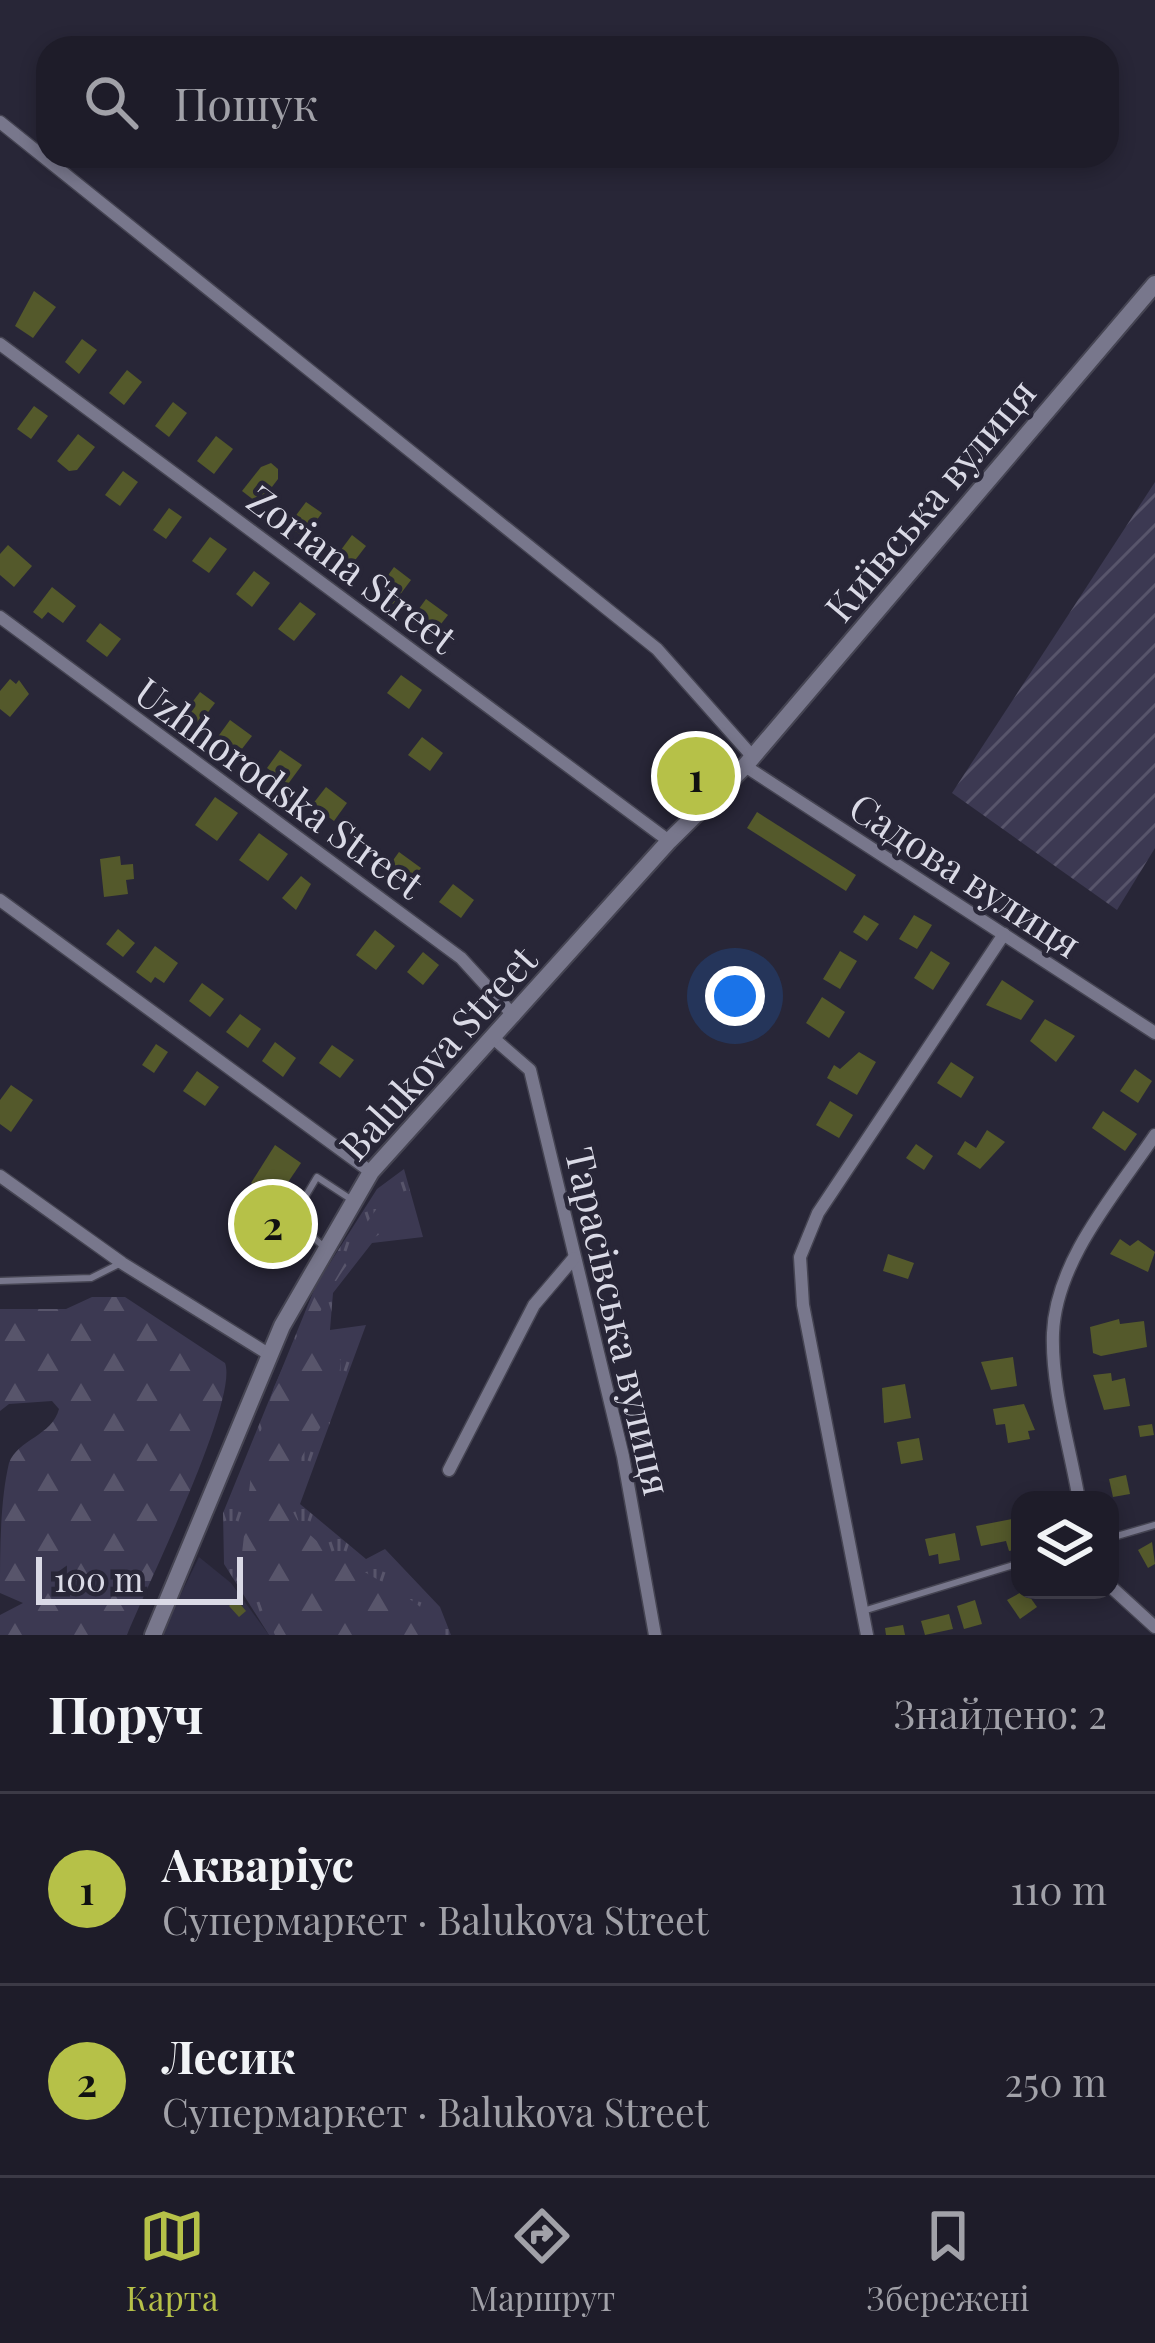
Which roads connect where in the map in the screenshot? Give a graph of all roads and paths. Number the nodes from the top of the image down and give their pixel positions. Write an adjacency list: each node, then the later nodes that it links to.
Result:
1 (0, 122): 2 (street, Садова вулиця)
2 (36, 151)
3 (57, 168): 7 (street, Садова вулиця)
4 (1155, 284): 7 (main road, Київська вулиця)
5 (0, 344): 8 (street, Zoriana Street)
6 (0, 617): 11 (street, Uzhhorodska Street)
7 (748, 761): 8 (main road, Balukova Street); 10 (street, Садова вулиця)
8 (670, 841): 11 (main road, Balukova Street)
9 (0, 900): 15 (street)
10 (1004, 934): 12 (street, Садова вулиця); 29 (street)
11 (514, 1016): 13 (main road, Balukova Street)
12 (1155, 1033)
13 (492, 1037): 15 (main road, Balukova Street); 19 (street, Тарасівська вулиця)
14 (1155, 1135): 24 (street)
15 (370, 1172): 17 (main road, Balukova Street)
16 (0, 1176): 20 (street)
17 (352, 1200): 18 (main road, Balukova Street); 18 (lane)
18 (323, 1246): 22 (main road, Balukova Street)
19 (574, 1258): 23 (street); 32 (street, Тарасівська вулиця)
20 (122, 1263): 21 (lane); 22 (street)
21 (0, 1281)
22 (269, 1355): 31 (main road, Balukova Street)
23 (448, 1470)
24 (1077, 1491)
25 (1155, 1525): 26 (lane)
26 (1119, 1535)
27 (1011, 1566): 29 (lane)
28 (1119, 1594): 30 (street)
29 (860, 1612): 33 (street)
30 (1155, 1627)
31 (153, 1635)
32 (655, 1635)
33 (867, 1635)

